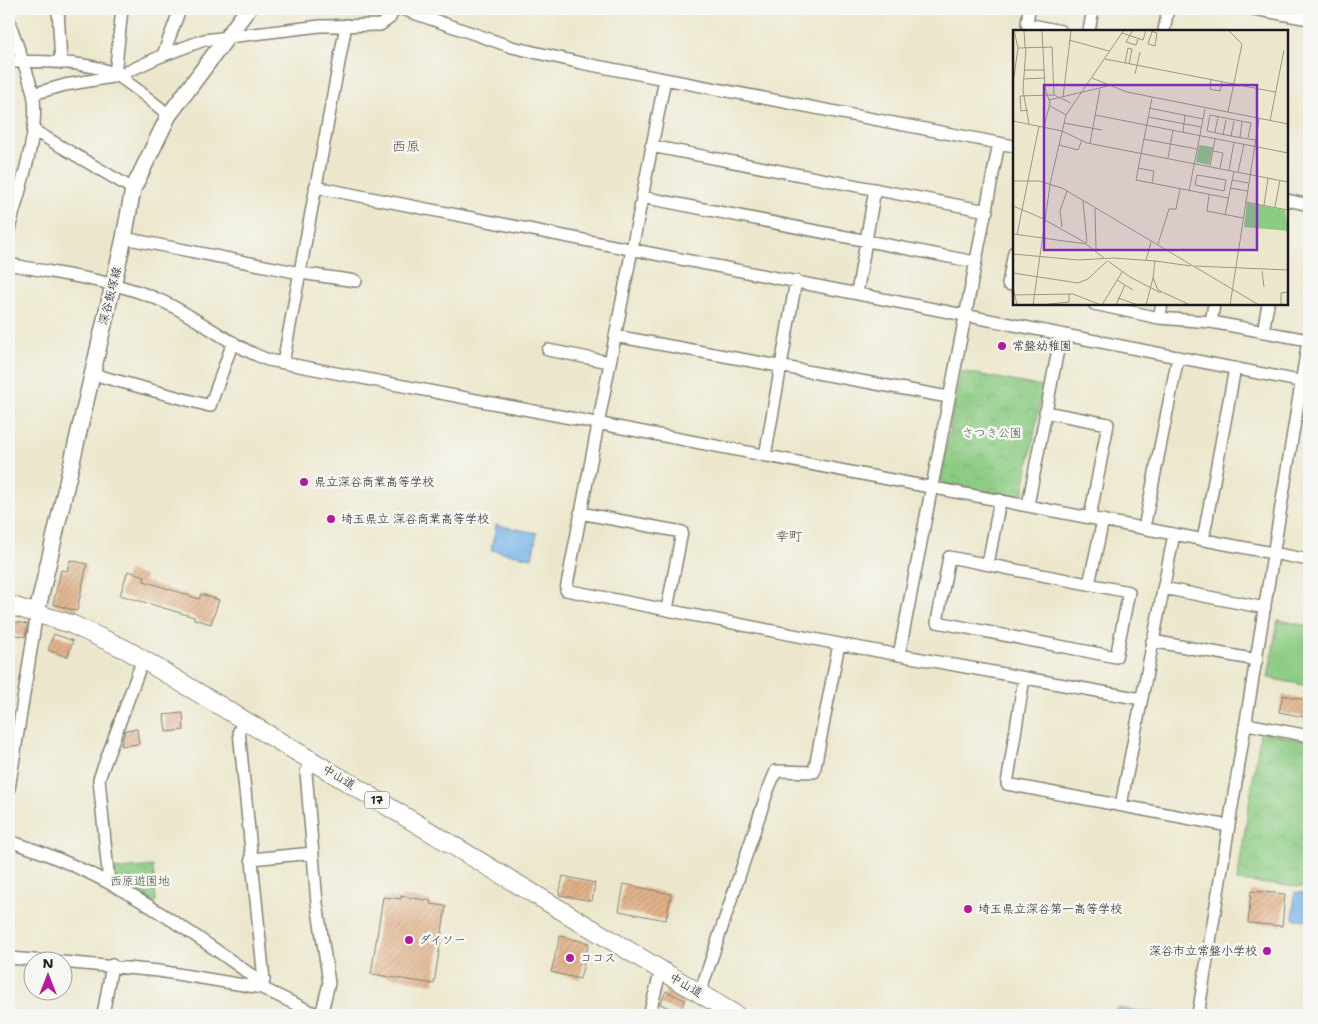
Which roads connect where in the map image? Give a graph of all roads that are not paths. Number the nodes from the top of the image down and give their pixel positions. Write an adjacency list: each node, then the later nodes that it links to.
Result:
1 (58, 9): 21 (street)
2 (122, 9): 22 (street)
3 (180, 9): 18 (street)
4 (248, 9): 17 (main road, 深谷飯塚線)
5 (394, 9): 13 (street)
6 (402, 9): 23 (street)
7 (1029, 9): 14 (street)
8 (1093, 9): 15 (street)
9 (1168, 9): 16 (street)
10 (1254, 9): 11 (street)
11 (1309, 19)
12 (9, 20): 20 (street)
13 (346, 25): 17 (street); 30 (street)
14 (1056, 30)
15 (1089, 30)
16 (1164, 30)
17 (228, 36): 18 (street); 25 (main road, 深谷飯塚線)
18 (163, 55): 22 (street)
19 (9, 62): 20 (street)
20 (22, 62): 21 (street); 24 (street)
21 (61, 63): 22 (street)
22 (117, 76): 24 (street); 25 (street)
23 (665, 78): 27 (street); 28 (street)
24 (33, 94): 26 (street)
25 (169, 115): 32 (main road, 深谷飯塚線)
26 (33, 130): 32 (street); 37 (street)
27 (999, 143): 29 (street); 36 (street)
28 (652, 146): 31 (street); 33 (street)
29 (1013, 146)
30 (315, 187): 40 (street); 44 (street)
31 (875, 188): 36 (street); 39 (street)
32 (133, 189): 38 (main road, 深谷飯塚線)
33 (642, 197): 39 (street); 40 (street)
34 (1288, 200): 35 (street)
35 (1309, 205)
36 (987, 211): 42 (street)
37 (9, 230)
38 (124, 238): 44 (street); 48 (main road, 深谷飯塚線)
39 (866, 241): 42 (street); 49 (street)
40 (632, 248): 46 (street); 59 (street)
41 (1013, 257): 47 (street)
42 (974, 262): 54 (street)
43 (9, 264): 48 (street)
44 (300, 273): 45 (street); 65 (street)
45 (356, 281)
46 (796, 281): 49 (street); 66 (street)
47 (1013, 285)
48 (113, 286): 61 (street); 68 (main road, 深谷飯塚線)
49 (857, 293): 54 (street)
50 (1162, 305): 55 (street)
51 (1214, 305): 56 (street)
52 (1268, 305): 57 (street)
53 (1110, 306): 55 (street)
54 (964, 315): 58 (street); 70 (street)
55 (1159, 318): 56 (street)
56 (1211, 322): 57 (street)
57 (1263, 332): 60 (street)
58 (1061, 334): 63 (street); 71 (street)
59 (615, 336): 64 (street); 66 (street)
60 (1309, 337): 69 (street)
61 (233, 342): 65 (street); 68 (street)
62 (548, 350): 64 (street)
63 (1178, 357): 67 (street); 80 (street)
64 (609, 362): 72 (street)
65 (284, 363): 72 (street)
66 (781, 366): 70 (street); 73 (street)
67 (1236, 368): 69 (street); 82 (street)
68 (92, 374): 91 (main road, 深谷飯塚線)
69 (1306, 382): 83 (street)
70 (948, 397): 74 (street)
71 (1046, 412): 76 (street); 78 (street)
72 (598, 424): 73 (street); 77 (street)
73 (765, 456): 74 (street)
74 (931, 486): 75 (street); 94 (street)
75 (1000, 500): 76 (street); 85 (street)
76 (1028, 505): 78 (street)
77 (580, 513): 90 (street); 90 (street)
78 (1090, 517): 79 (street)
79 (1103, 520): 80 (street); 86 (street)
80 (1144, 528): 81 (street)
81 (1174, 534): 82 (street); 87 (street)
82 (1202, 540): 83 (street)
83 (1274, 553): 84 (street); 89 (street)
84 (1309, 560)
85 (988, 564): 86 (street); 86 (street)
86 (1090, 584)
87 (1163, 588): 89 (street); 92 (street)
88 (9, 606): 91 (highway, 中山道 / 17)
89 (1265, 608): 96 (street)
90 (667, 610): 93 (street)
91 (36, 612): 95 (highway, 中山道 / 17); 103 (street)
92 (1152, 641): 96 (street); 98 (street)
93 (839, 644): 94 (street); 116 (street)
94 (900, 655): 97 (street)
95 (143, 659): 99 (highway, 中山道 / 17); 109 (street)
96 (1257, 660): 100 (street)
97 (1024, 678): 98 (street); 104 (street)
98 (1141, 699): 104 (street)
99 (244, 720): 102 (highway, 中山道 / 17); 108 (street)
100 (1247, 724): 101 (street); 105 (street)
101 (1309, 736)
102 (313, 761): 107 (street); 114 (highway, 中山道 / 17)
103 (9, 789)
104 (1120, 804): 105 (street)
105 (1229, 826): 121 (street)
106 (9, 841): 109 (street)
107 (313, 853): 108 (street); 118 (street)
108 (252, 859): 115 (street)
109 (109, 883): 115 (street)
110 (9, 958): 111 (street)
111 (22, 959)
112 (72, 963): 113 (street)
113 (112, 965): 115 (street); 117 (street)
114 (661, 970): 116 (highway, 中山道 / 17); 119 (street)
115 (262, 988): 118 (street)
116 (700, 993): 120 (highway, 中山道 / 17)
117 (103, 1015)
118 (320, 1015)
119 (649, 1015)
120 (736, 1015)
121 (1198, 1015)

